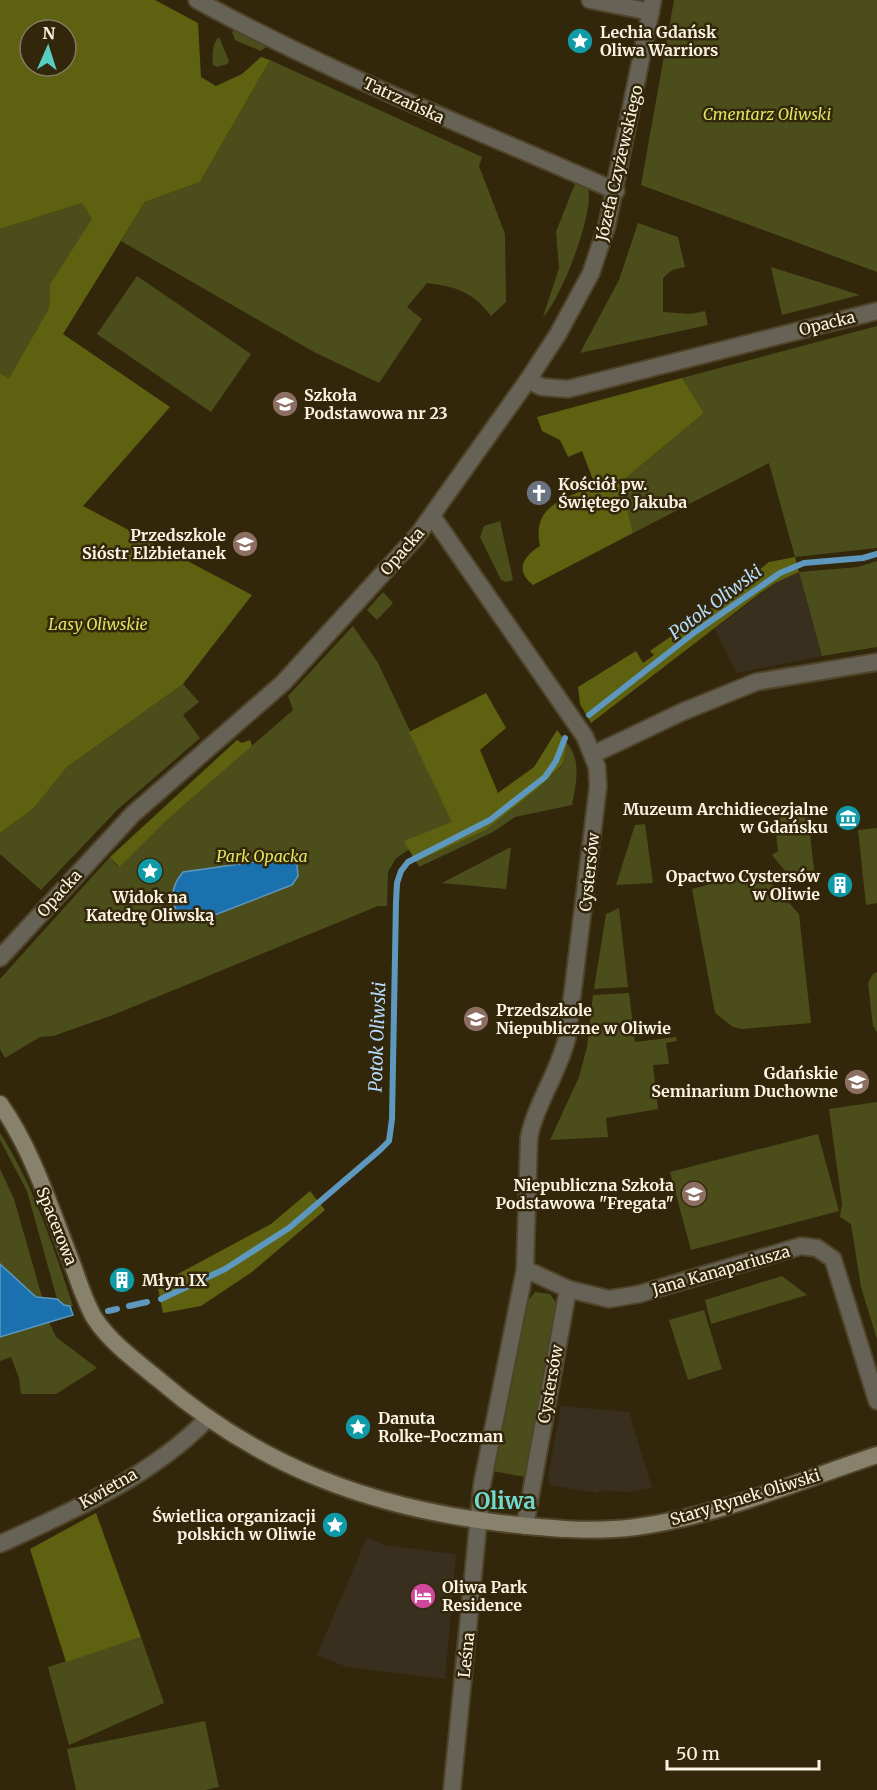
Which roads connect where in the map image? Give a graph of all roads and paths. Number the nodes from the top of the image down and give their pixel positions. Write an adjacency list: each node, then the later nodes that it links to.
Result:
1 (590, 0): 3 (street)
2 (202, 1): 4 (street, Tatrzańska)
3 (652, 6): 4 (street, Józefa Czyżewskiego)
4 (616, 190): 6 (street, Józefa Czyżewskiego)
5 (877, 311): 6 (street, Opacka)
6 (528, 380): 7 (street, Opacka)
7 (432, 516): 9 (street, Cystersów); 10 (street, Opacka)
8 (877, 662): 9 (street)
9 (594, 754): 12 (street, Cystersów)
10 (0, 958)
11 (0, 1104): 14 (main road, Spacerowa)
12 (525, 1269): 13 (street); 18 (street, Cystersów)
13 (568, 1289): 15 (street, Jana Kanapariusza); 19 (street, Cystersów)
14 (118, 1345): 16 (main road, Stary Rynek Oliwski)
15 (877, 1401)
16 (207, 1419): 18 (main road, Stary Rynek Oliwski); 20 (street, Kwietna)
17 (877, 1455): 19 (main road, Stary Rynek Oliwski)
18 (479, 1521): 19 (main road, Stary Rynek Oliwski); 21 (street, Leśna)
19 (525, 1526)
20 (0, 1544)
21 (452, 1790)

